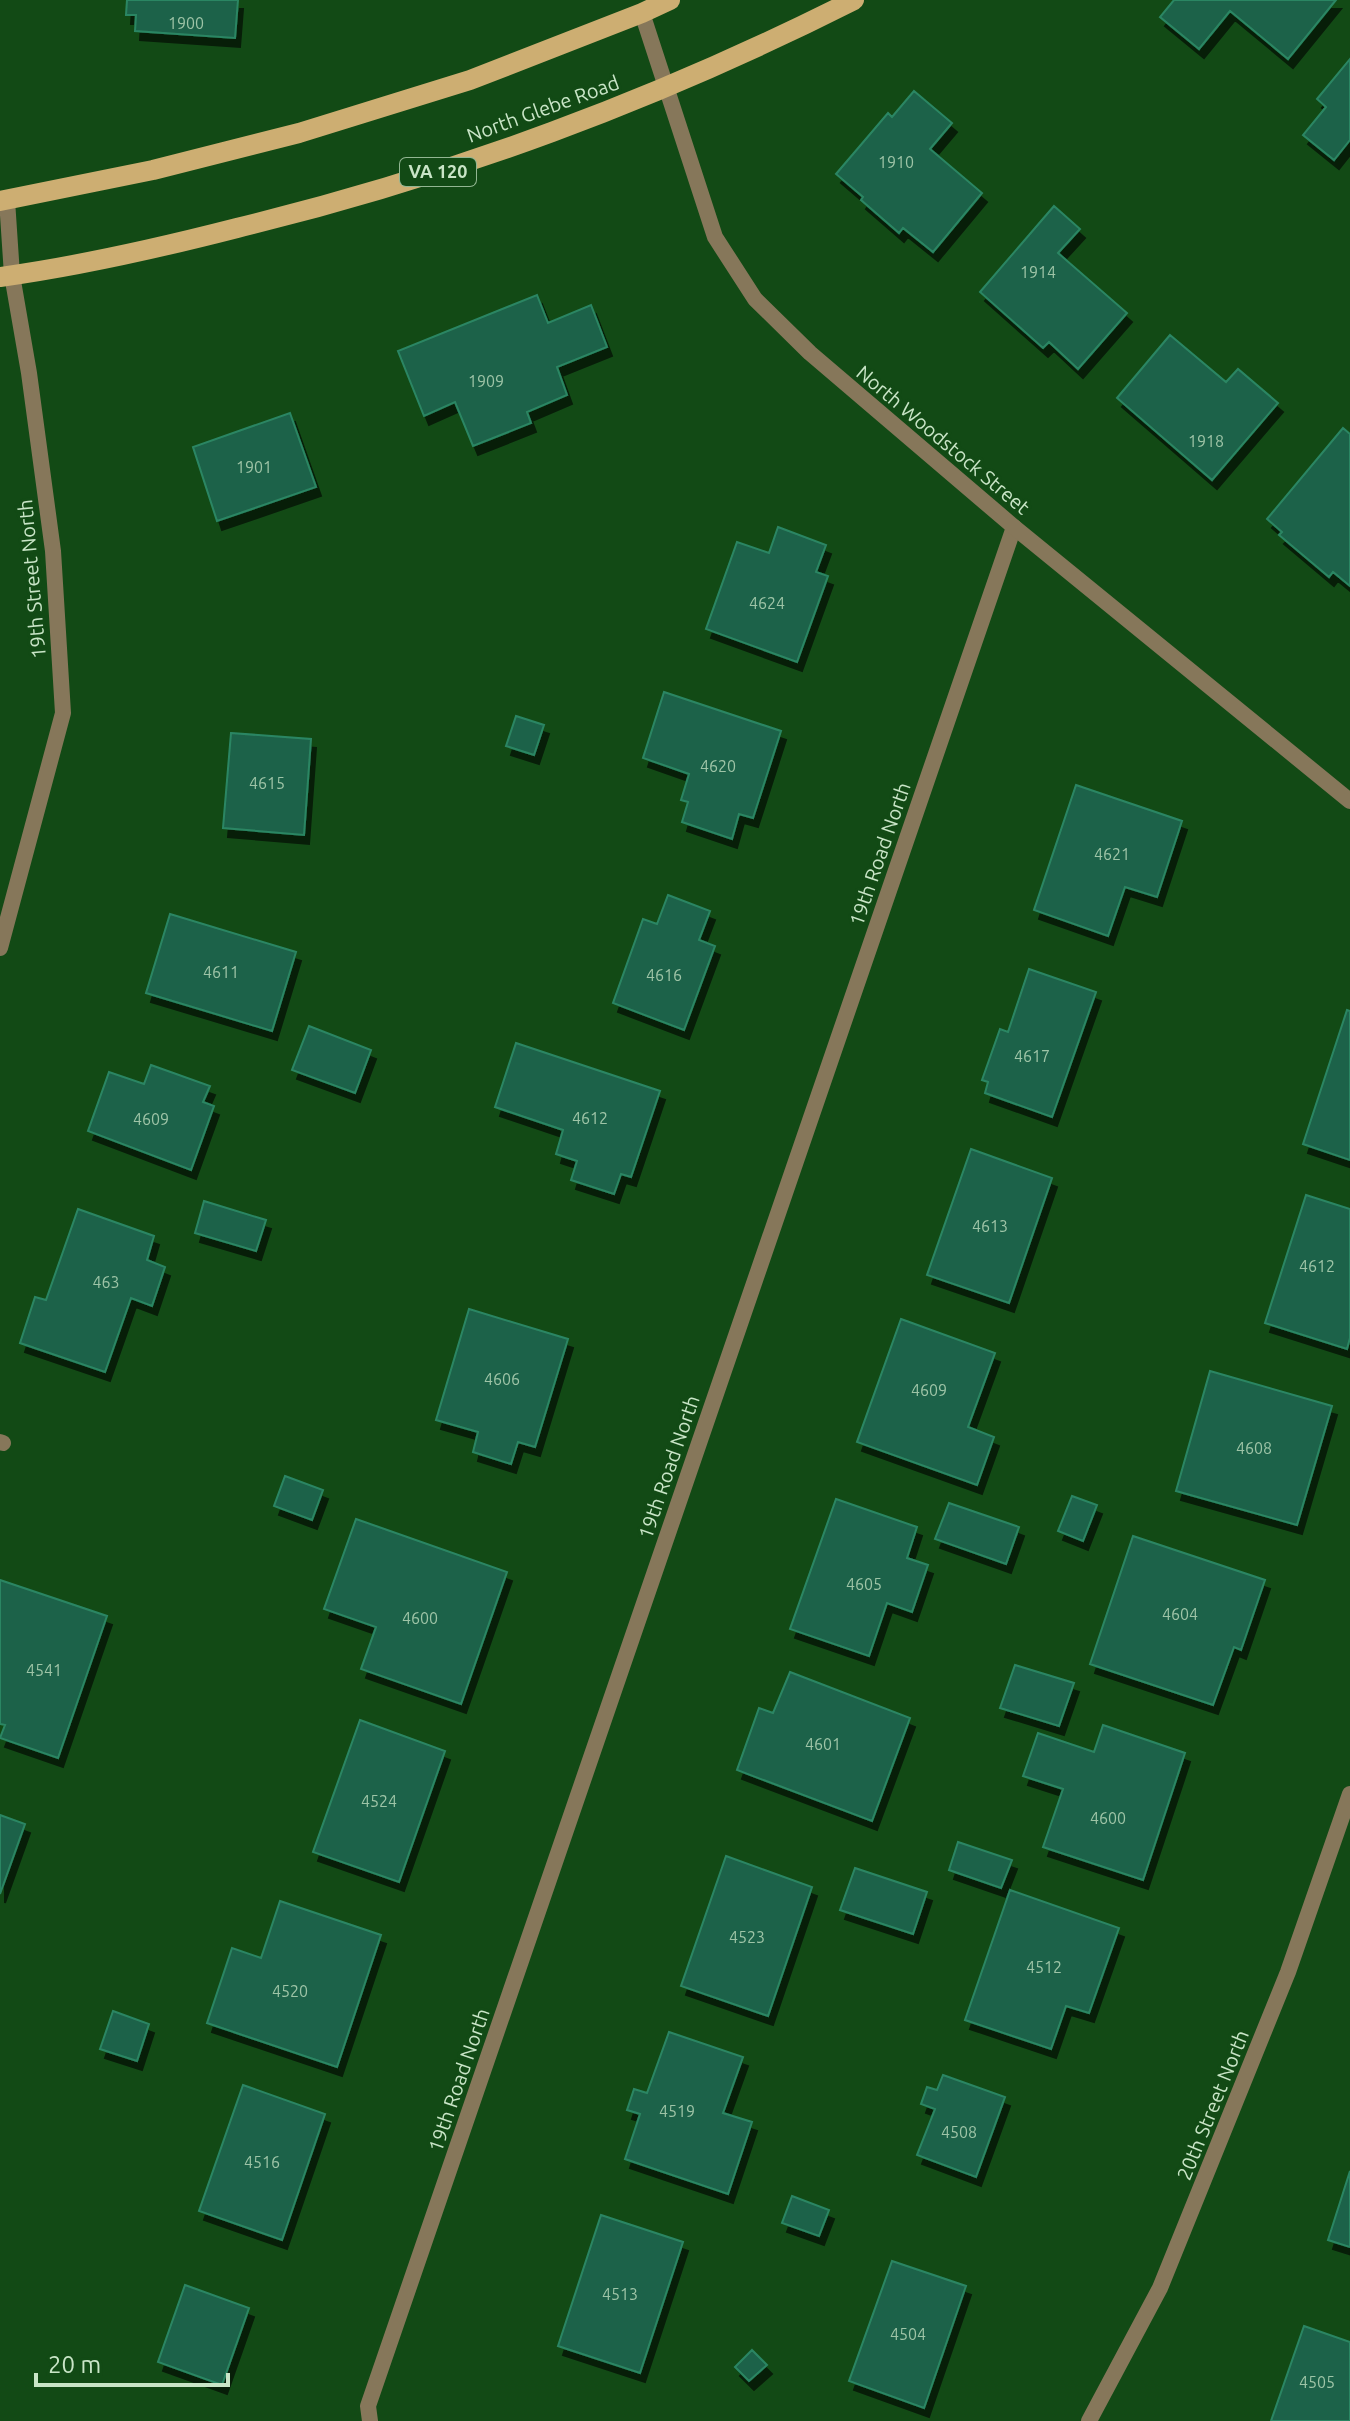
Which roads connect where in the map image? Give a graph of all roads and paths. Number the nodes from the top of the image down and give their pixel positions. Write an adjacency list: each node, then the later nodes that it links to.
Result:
1 (670, 0): 3 (main road)
2 (854, 0): 4 (main road, North Glebe Road / VA 120)
3 (642, 13): 4 (street, North Woodstock Street); 5 (main road)
4 (666, 89): 6 (main road, North Glebe Road / VA 120); 7 (street, North Woodstock Street)
5 (3, 200): 6 (street, 19th Street North)
6 (6, 276): 9 (street, 19th Street North)
7 (1014, 527): 8 (street, North Woodstock Street); 11 (street, 19th Road North)
8 (1350, 801)
9 (0, 948)
10 (1350, 1794): 12 (street, 20th Street North)
11 (370, 2421)
12 (1089, 2421)

